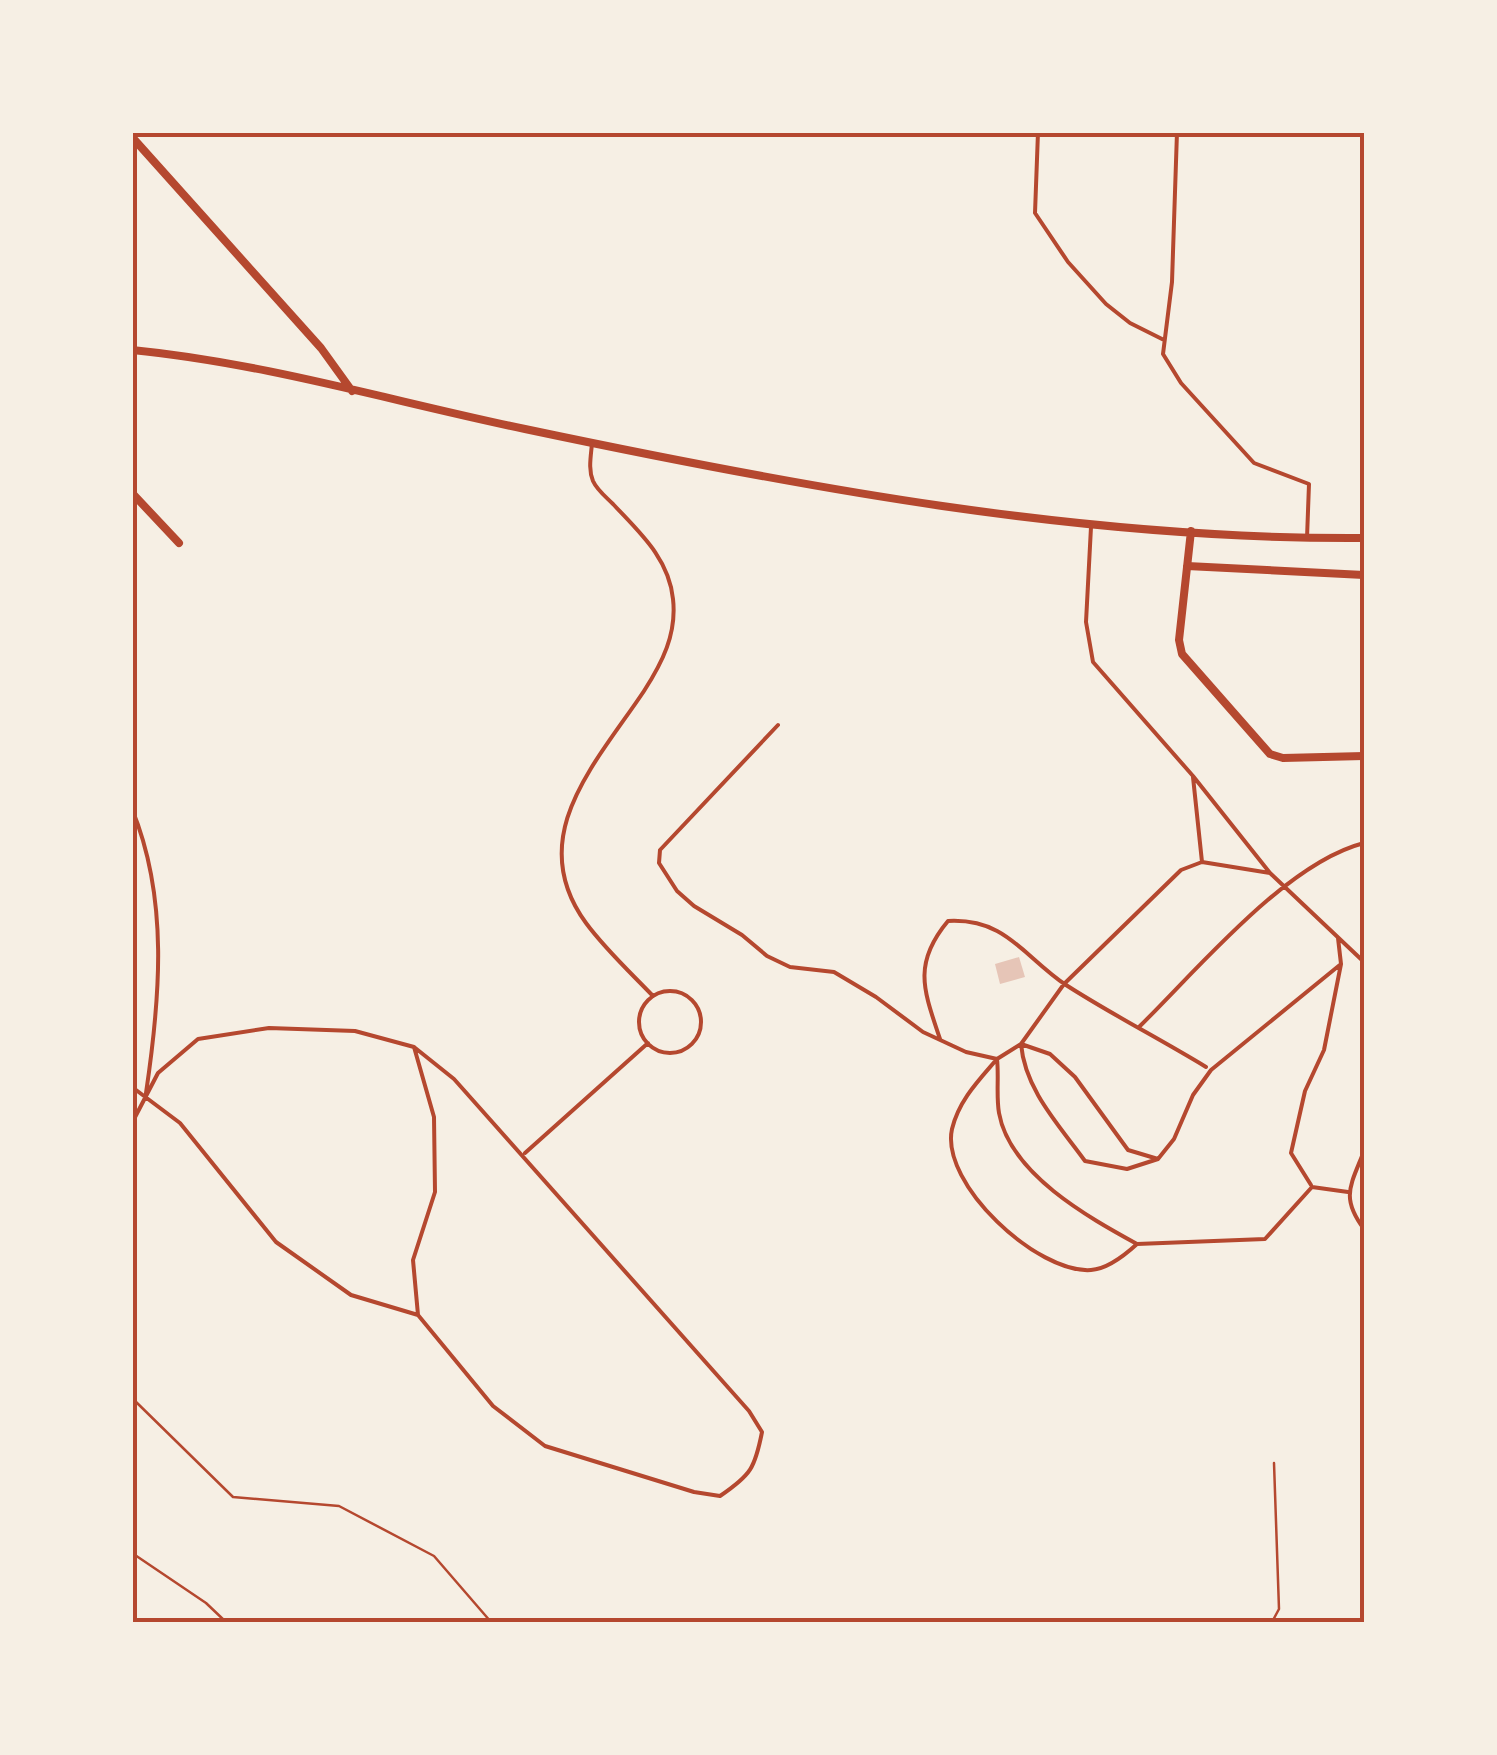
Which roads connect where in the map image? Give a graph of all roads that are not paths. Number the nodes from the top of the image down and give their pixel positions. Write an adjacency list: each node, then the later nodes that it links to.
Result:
1 (1038, 132): 4 (lane)
2 (1178, 132): 4 (lane)
3 (132, 137): 6 (street)
4 (1164, 340): 11 (lane)
5 (132, 350): 6 (street)
6 (352, 391): 7 (street)
7 (592, 443): 9 (street); 28 (lane)
8 (132, 494): 13 (street)
9 (1092, 522): 10 (street); 18 (lane)
10 (1190, 531): 11 (street); 14 (street)
11 (1307, 538): 12 (street)
12 (1364, 538)
13 (180, 543)
14 (1187, 566): 15 (street); 17 (street)
15 (1364, 575)
16 (778, 726): 30 (lane)
17 (1364, 756)
18 (1192, 776): 21 (lane); 22 (lane)
19 (132, 809): 37 (lane)
20 (1364, 843): 23 (lane)
21 (1202, 862): 22 (lane); 27 (lane)
22 (1270, 874): 23 (lane)
23 (1283, 886): 24 (lane); 29 (lane)
24 (1338, 938): 25 (lane); 26 (lane)
25 (1363, 959)
26 (1340, 964): 41 (lane); 42 (lane)
27 (1064, 984): 29 (lane); 30 (lane); 32 (lane)
28 (653, 996): 31 (lane); 31 (lane)
29 (1140, 1026): 35 (lane)
30 (940, 1040): 34 (lane)
31 (648, 1043): 40 (lane)
32 (1021, 1044): 34 (lane); 41 (lane); 41 (lane)
33 (414, 1047): 37 (lane); 40 (lane); 46 (lane)
34 (998, 1059): 45 (lane); 45 (lane)
35 (1206, 1067)
36 (132, 1087): 37 (lane)
37 (146, 1098): 38 (lane); 46 (lane)
38 (132, 1123)
39 (1364, 1151): 43 (lane)
40 (523, 1155): 46 (lane)
41 (1158, 1160)
42 (1312, 1187): 43 (lane); 45 (lane)
43 (1348, 1192): 44 (lane)
44 (1364, 1229)
45 (1138, 1244)
46 (418, 1315)

